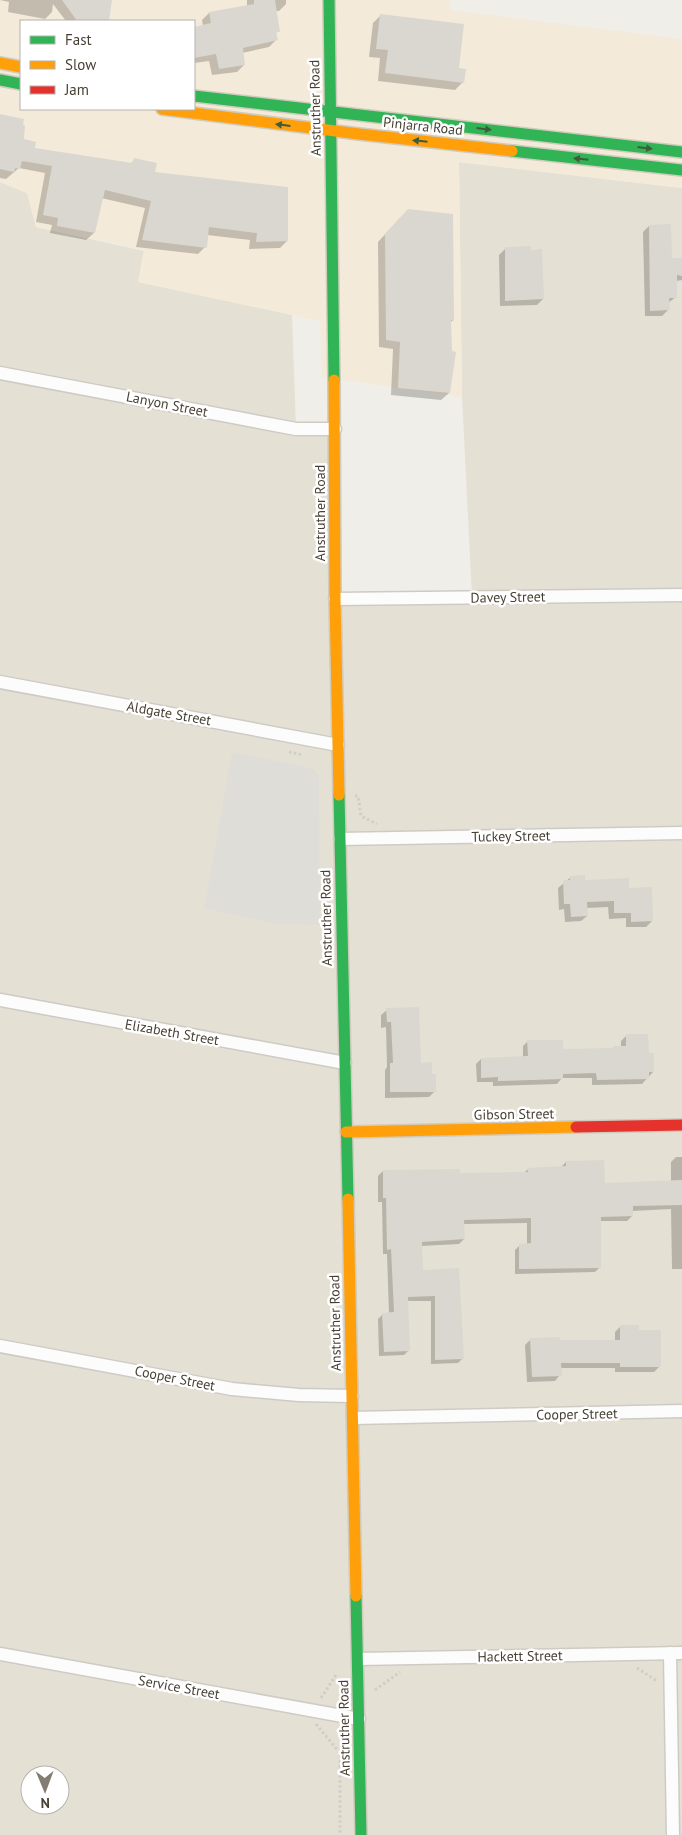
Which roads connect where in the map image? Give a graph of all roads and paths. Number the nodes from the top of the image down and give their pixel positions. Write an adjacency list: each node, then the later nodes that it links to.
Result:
1 (328, 0): 8 (main road, Anstruther Road)
2 (0, 63): 3 (main road)
3 (20, 67)
4 (0, 80): 5 (main road)
5 (20, 84)
6 (195, 96): 8 (main road, Pinjarra Road)
7 (170, 110): 9 (main road, Pinjarra Road, one-way to 7)
8 (331, 112): 9 (main road, Anstruther Road); 10 (main road, Pinjarra Road, one-way to 10)
9 (332, 131): 11 (main road, Pinjarra Road, one-way to 9); 13 (main road, Anstruther Road)
10 (682, 152)
11 (682, 170)
12 (0, 373): 13 (street, Lanyon Street)
13 (335, 430): 15 (main road, Anstruther Road)
14 (682, 594): 15 (street, Davey Street)
15 (335, 599): 17 (main road, Anstruther Road)
16 (0, 682): 17 (street, Aldgate Street)
17 (338, 744): 19 (main road, Anstruther Road)
18 (682, 833): 19 (street, Tuckey Street)
19 (340, 839): 21 (main road, Anstruther Road)
20 (0, 1000): 21 (street, Elizabeth Street)
21 (345, 1063): 23 (main road, Anstruther Road)
22 (682, 1125): 23 (main road, Gibson Street)
23 (346, 1132): 25 (main road, Anstruther Road)
24 (0, 1346): 25 (street, Cooper Street)
25 (352, 1396): 27 (main road, Anstruther Road)
26 (682, 1412): 27 (street, Cooper Street)
27 (353, 1418): 30 (main road, Anstruther Road)
28 (676, 1653): 30 (street, Hackett Street); 37 (street)
29 (0, 1654): 33 (street, Service Street)
30 (358, 1659): 33 (main road, Anstruther Road)
31 (336, 1675): 32 (path)
32 (320, 1700)
33 (359, 1719): 36 (main road, Anstruther Road)
34 (316, 1724): 35 (path)
35 (340, 1835)
36 (361, 1835)
37 (673, 1835)

